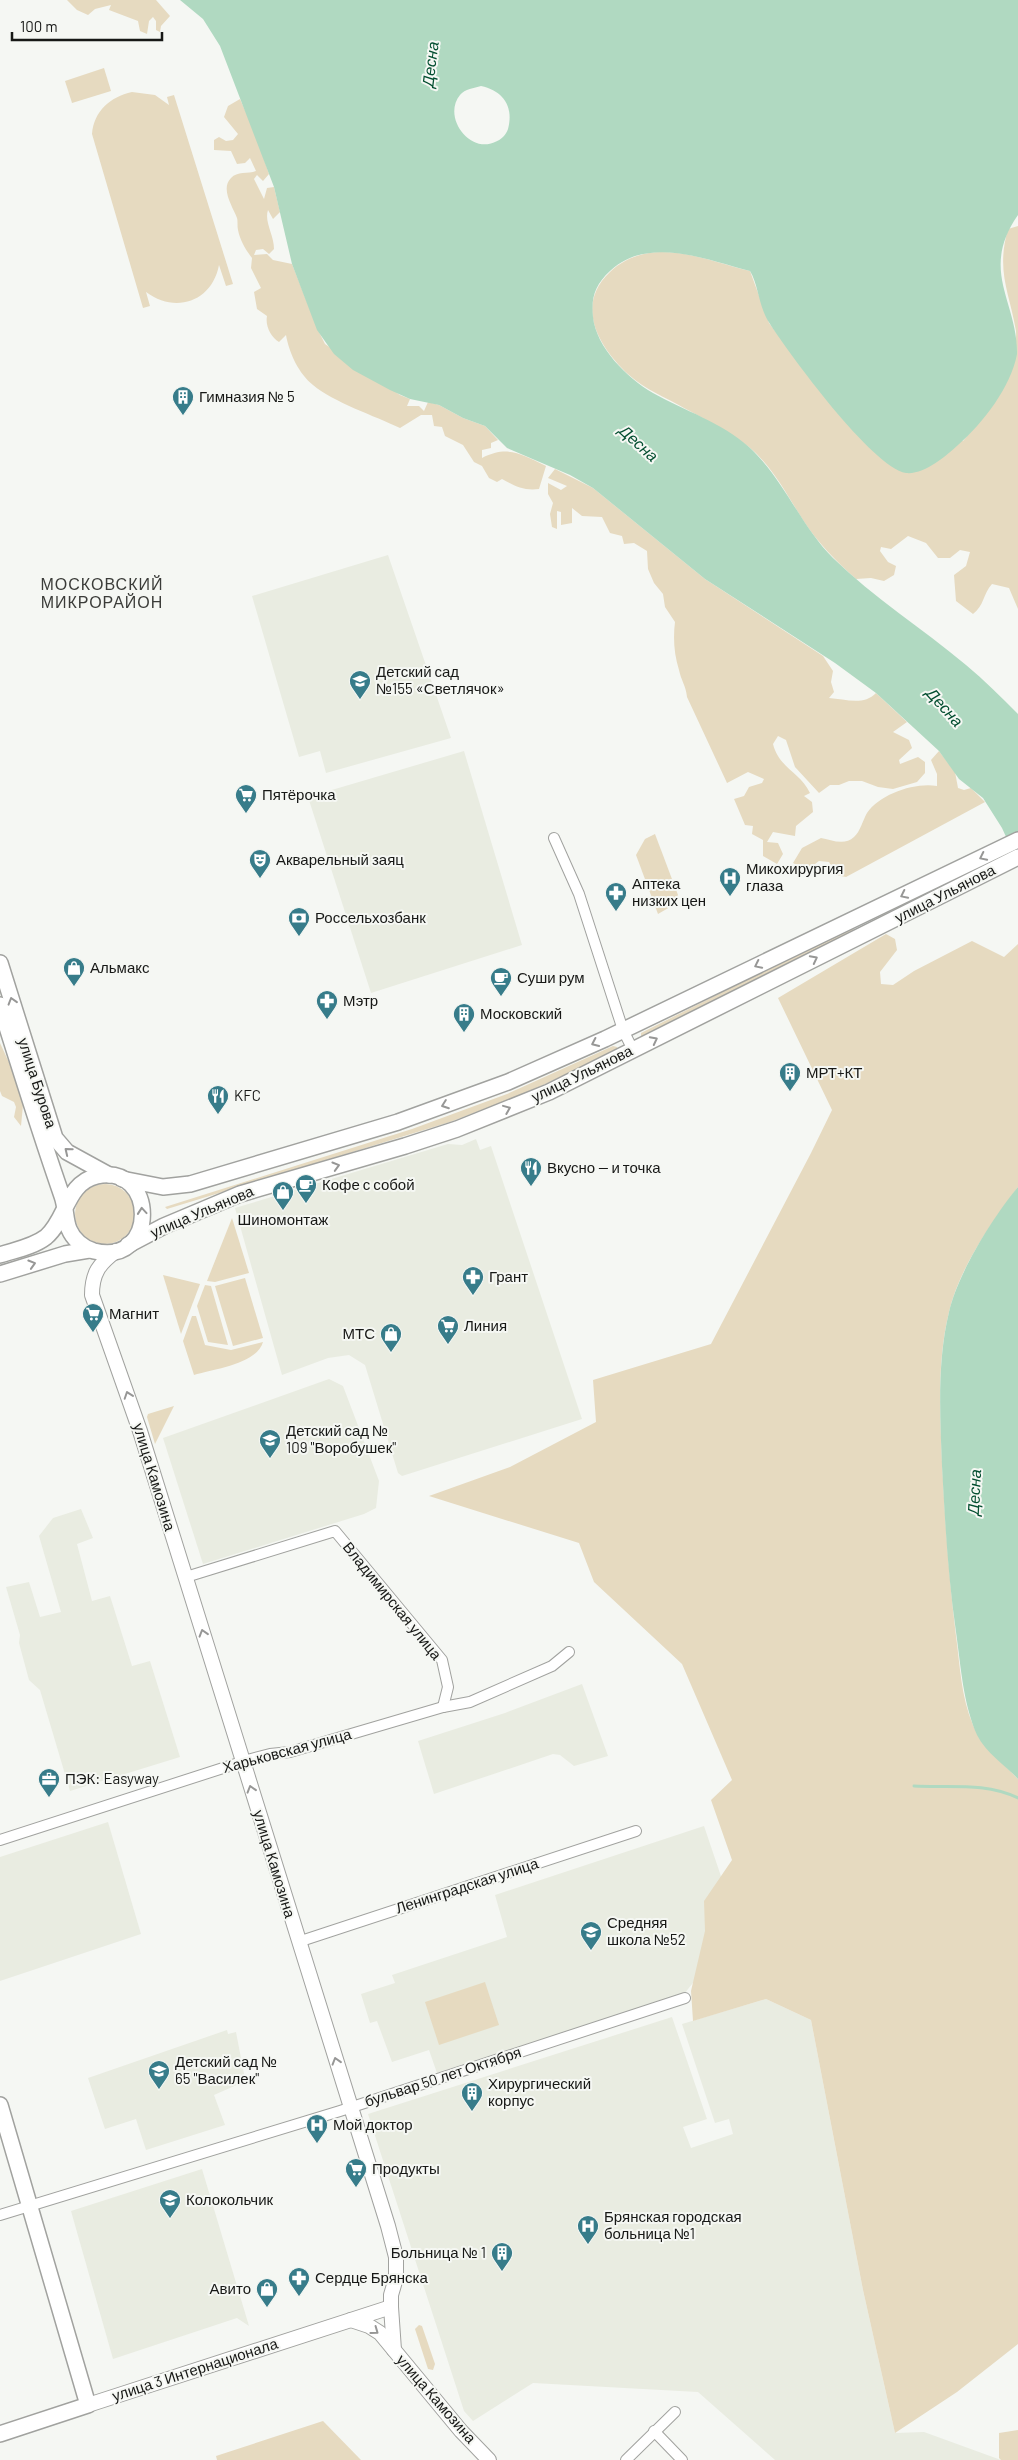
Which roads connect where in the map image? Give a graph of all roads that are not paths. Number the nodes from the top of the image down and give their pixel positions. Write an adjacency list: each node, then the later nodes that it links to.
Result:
1 (554, 838): 6 (street)
2 (1018, 840): 6 (main road, улица Ульянова, one-way to 6)
3 (1018, 857): 7 (main road, улица Ульянова, one-way to 3)
4 (0, 963): 8 (main road, улица Бурова, one-way to 4)
5 (0, 1005): 9 (main road, улица Бурова)
6 (623, 1030): 7 (street); 8 (main road, улица Ульянова, one-way to 8)
7 (632, 1050): 10 (main road, улица Ульянова, one-way to 7)
8 (116, 1177): 9 (main road); 10 (main road, one-way to 8)
9 (66, 1208): 11 (main road); 12 (main road)
10 (122, 1248): 11 (main road); 14 (street, улица Камозина, one-way to 10)
11 (89, 1250): 13 (main road, one-way to 11)
12 (0, 1255)
13 (0, 1274)
14 (186, 1577): 16 (street, Владимирская улица); 17 (street, улица Камозина, one-way to 14)
15 (569, 1652): 16 (street, Харьковская улица)
16 (443, 1707): 17 (street, Харьковская улица)
17 (242, 1762): 19 (street, Харьковская улица); 20 (street, улица Камозина, one-way to 17)
18 (636, 1831): 20 (street, Ленинградская улица)
19 (0, 1840)
20 (298, 1942): 23 (street, улица Камозина, one-way to 20)
21 (685, 1998): 23 (street, бульвар 50 лет Октября)
22 (0, 2105): 24 (main road)
23 (350, 2108): 24 (street, бульвар 50 лет Октября); 26 (street, улица Камозина)
24 (30, 2206): 25 (street, бульвар 50 лет Октября); 29 (main road)
25 (0, 2215)
26 (391, 2307): 27 (street, улица 3 Интернационала); 28 (street, улица Камозина)
27 (351, 2320): 28 (street, one-way to 28); 29 (street, улица 3 Интернационала)
28 (394, 2350): 33 (street, улица Камозина)
29 (88, 2404): 32 (main road, улица 3 Интернационала)
30 (675, 2412): 31 (street)
31 (654, 2431): 34 (street); 35 (street)
32 (0, 2434)
33 (489, 2460)
34 (626, 2460)
35 (682, 2460)

